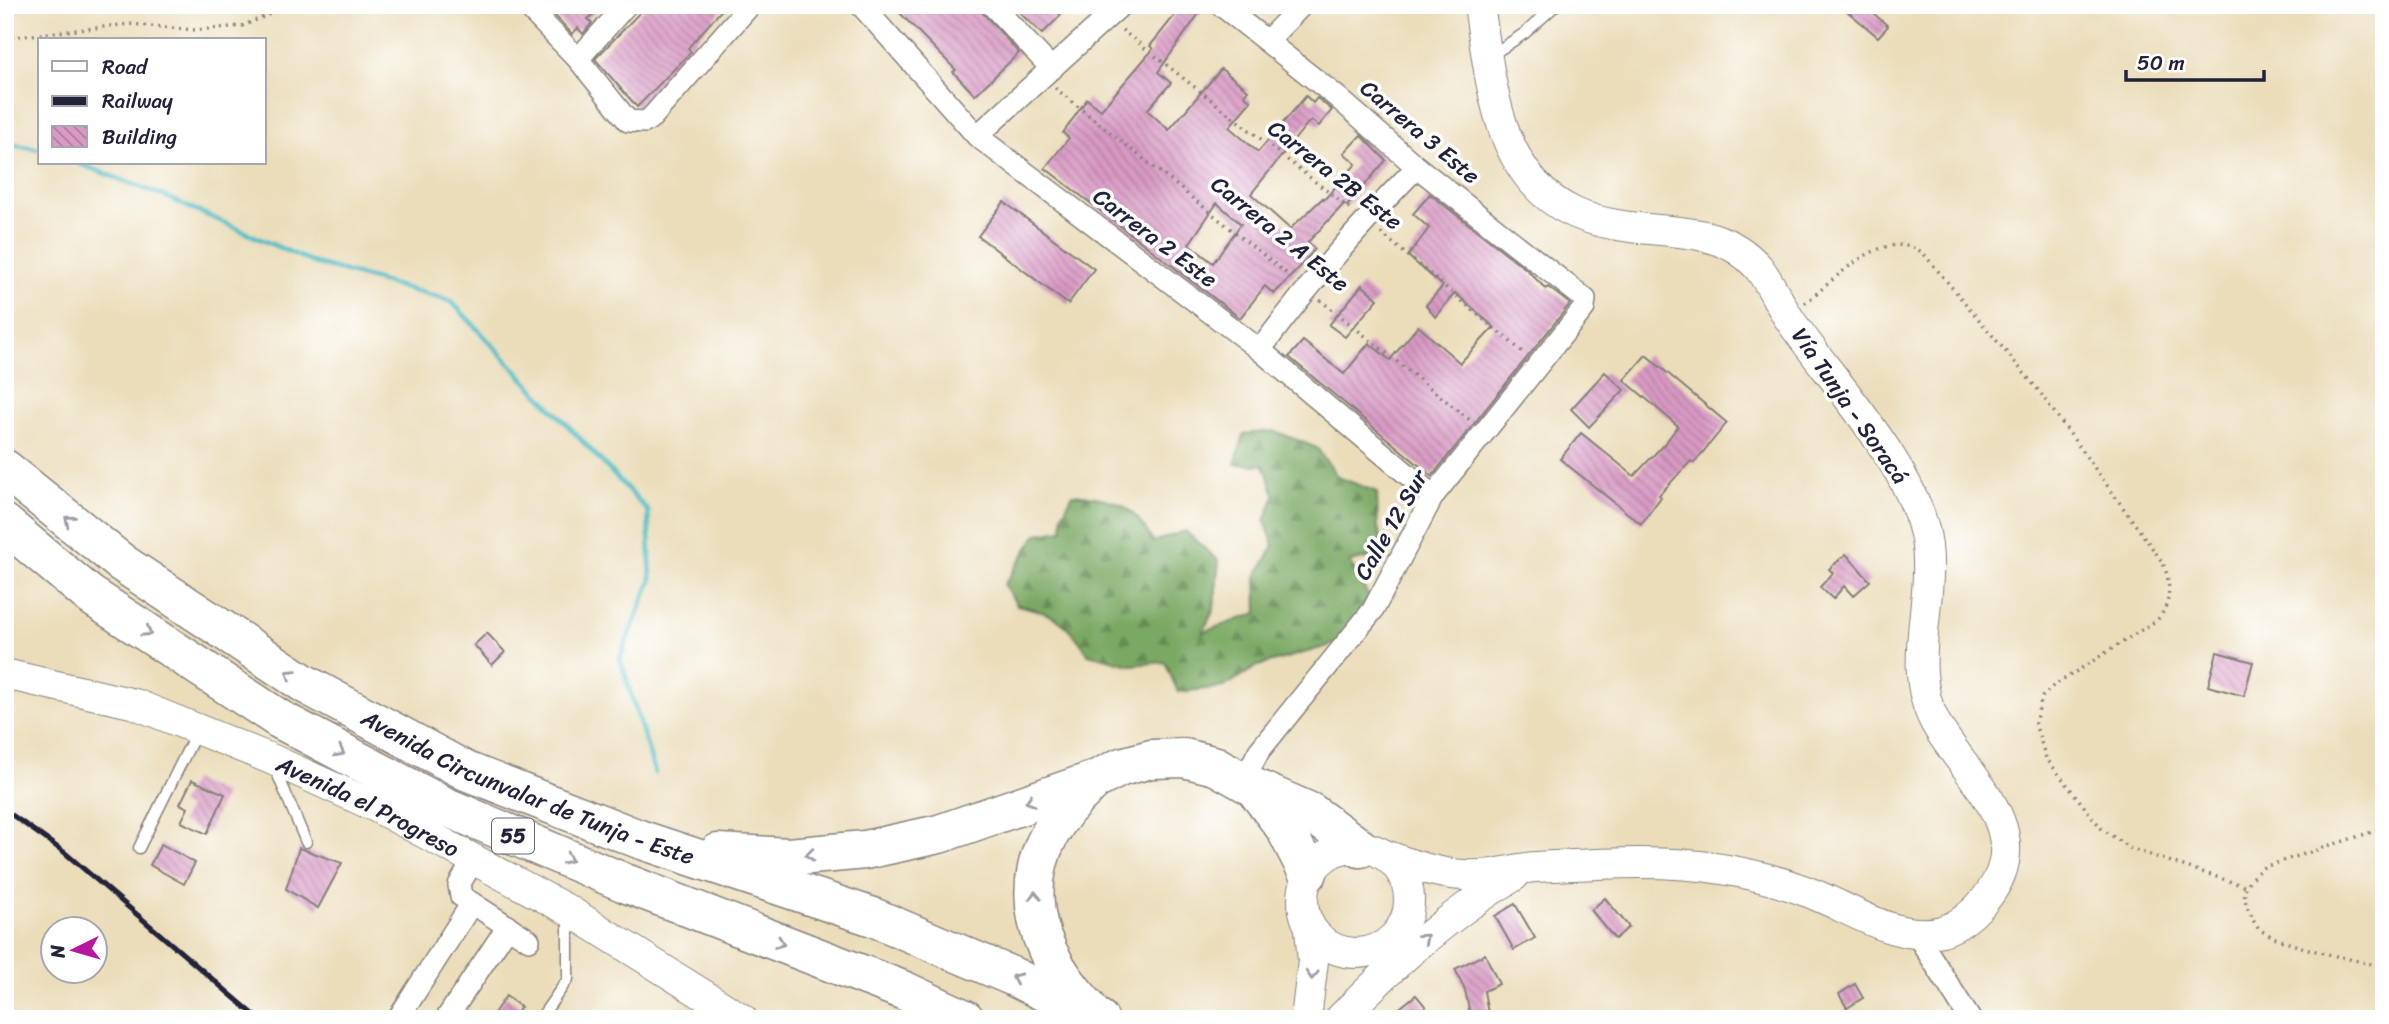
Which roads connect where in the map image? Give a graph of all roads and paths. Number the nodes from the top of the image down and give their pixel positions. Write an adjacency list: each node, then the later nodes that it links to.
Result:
1 (291, 5): 12 (path)
2 (526, 5): 15 (street)
3 (626, 5): 15 (street)
4 (750, 5): 15 (street)
5 (861, 5): 17 (street, Carrera 2 Este)
6 (992, 5): 16 (street)
7 (1221, 5): 13 (street, Carrera 3 Este)
8 (1302, 5): 13 (street)
9 (1479, 5): 14 (main road, Vía Tunja - Soracá)
10 (1556, 5): 14 (lane)
11 (1114, 12): 16 (street); 19 (path, Carrera 2B Este)
12 (5, 38)
13 (1268, 40): 18 (street, Carrera 3 Este)
14 (1488, 57): 22 (main road, Vía Tunja - Soracá)
15 (578, 59)
16 (1047, 73): 17 (street); 20 (path, Carrera 2 A Este)
17 (977, 136): 23 (street, Carrera 2 Este)
18 (1417, 167): 19 (street); 21 (street, Carrera 3 Este)
19 (1364, 220): 20 (street); 24 (path, Carrera 2B Este)
20 (1305, 288): 23 (street); 25 (path, Carrera 2 A Este)
21 (1585, 299): 24 (street, Calle 12 Sur)
22 (1787, 317): 43 (path); 49 (main road, Vía Tunja - Soracá)
23 (1259, 350): 27 (street, Carrera 2 Este)
24 (1537, 364): 25 (street, Calle 12 Sur)
25 (1486, 432): 27 (street, Calle 12 Sur)
26 (5, 469): 35 (highway, Avenida Circunvalar de Tunja - Este / 55, one-way to 26)
27 (1433, 496): 33 (street, Calle 12 Sur)
28 (5, 524): 57 (highway, Avenida Circunvalar de Tunja - Este / 55, one-way to 57)
29 (5, 674): 30 (main road, Avenida el Progreso)
30 (198, 728): 31 (main road, Avenida el Progreso); 37 (lane)
31 (271, 759): 36 (lane); 39 (main road, Avenida el Progreso)
32 (1095, 780): 33 (highway); 35 (highway, one-way to 35); 52 (highway, one-way to 32)
33 (1250, 784): 38 (highway); 41 (highway)
34 (2384, 828): 43 (path)
35 (639, 839): 52 (highway, Avenida Circunvalar de Tunja - Este / 55, one-way to 35)
36 (306, 842)
37 (139, 848)
38 (1374, 852): 41 (main road); 42 (main road); 48 (main road)
39 (475, 857): 44 (street); 45 (main road, Avenida el Progreso)
40 (1530, 868): 42 (main road); 49 (main road); 59 (main road, one-way to 40)
41 (1308, 873): 47 (main road)
42 (1488, 875): 48 (main road)
43 (2244, 887): 51 (path)
44 (472, 903): 46 (street); 53 (street)
45 (568, 911): 55 (lane); 56 (main road, Avenida el Progreso)
46 (508, 926): 50 (street); 54 (street)
47 (1310, 930): 48 (main road); 58 (main road, one-way to 58)
48 (1397, 932): 59 (main road)
49 (1917, 935): 60 (street)
50 (529, 940)
51 (2384, 967)
52 (1099, 1018)
53 (398, 1019)
54 (446, 1019)
55 (540, 1019)
56 (742, 1019)
57 (965, 1019)
58 (1306, 1019)
59 (1340, 1019)
60 (1970, 1019)

